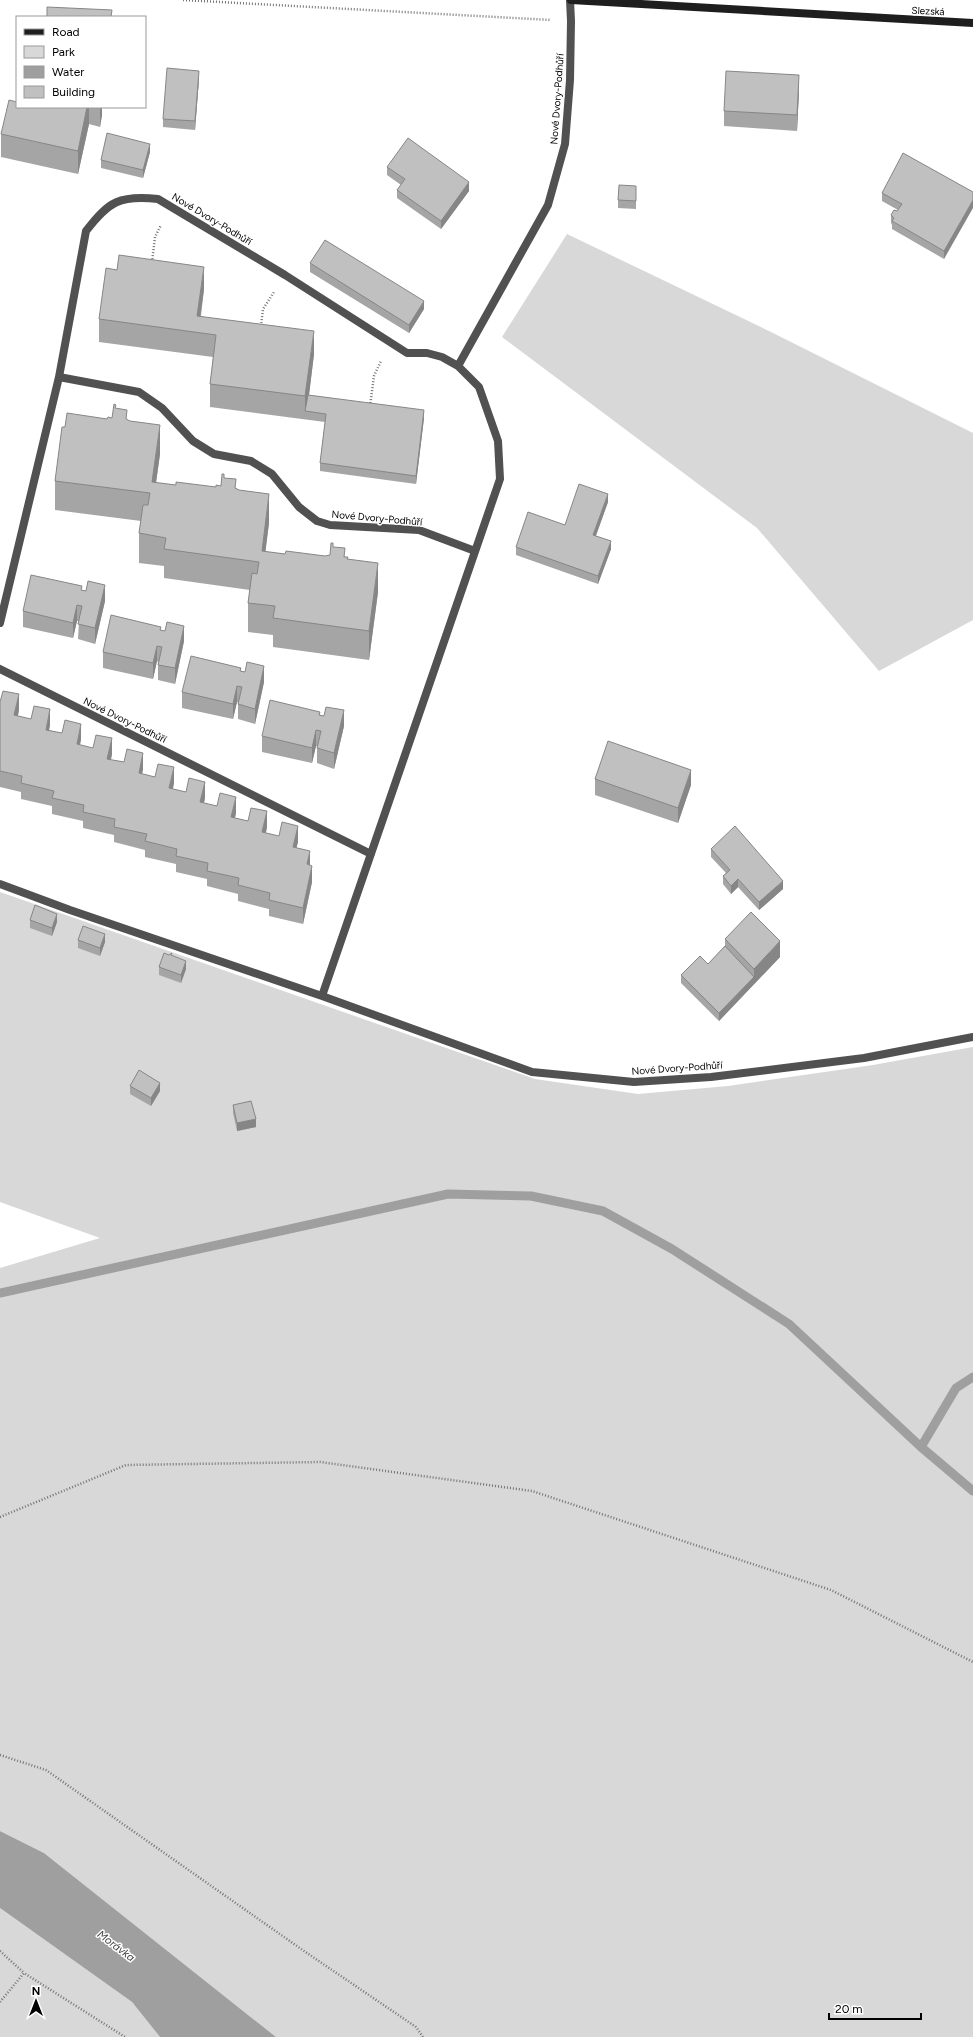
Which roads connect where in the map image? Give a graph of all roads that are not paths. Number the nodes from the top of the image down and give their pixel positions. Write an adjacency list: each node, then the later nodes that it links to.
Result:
1 (570, 0): 2 (main road, Slezská); 3 (street, Nové Dvory-Podhůří)
2 (973, 23)
3 (458, 366): 4 (street, Nové Dvory-Podhůří); 5 (street, Nové Dvory-Podhůří)
4 (59, 377): 5 (street, Nové Dvory-Podhůří); 6 (street, Nové Dvory-Podhůří)
5 (475, 551): 8 (street, Nové Dvory-Podhůří)
6 (0, 623)
7 (0, 669): 8 (street, Nové Dvory-Podhůří)
8 (371, 854): 10 (street, Nové Dvory-Podhůří)
9 (0, 884): 10 (street, Nové Dvory-Podhůří)
10 (322, 996): 11 (street, Nové Dvory-Podhůří)
11 (973, 1037)

